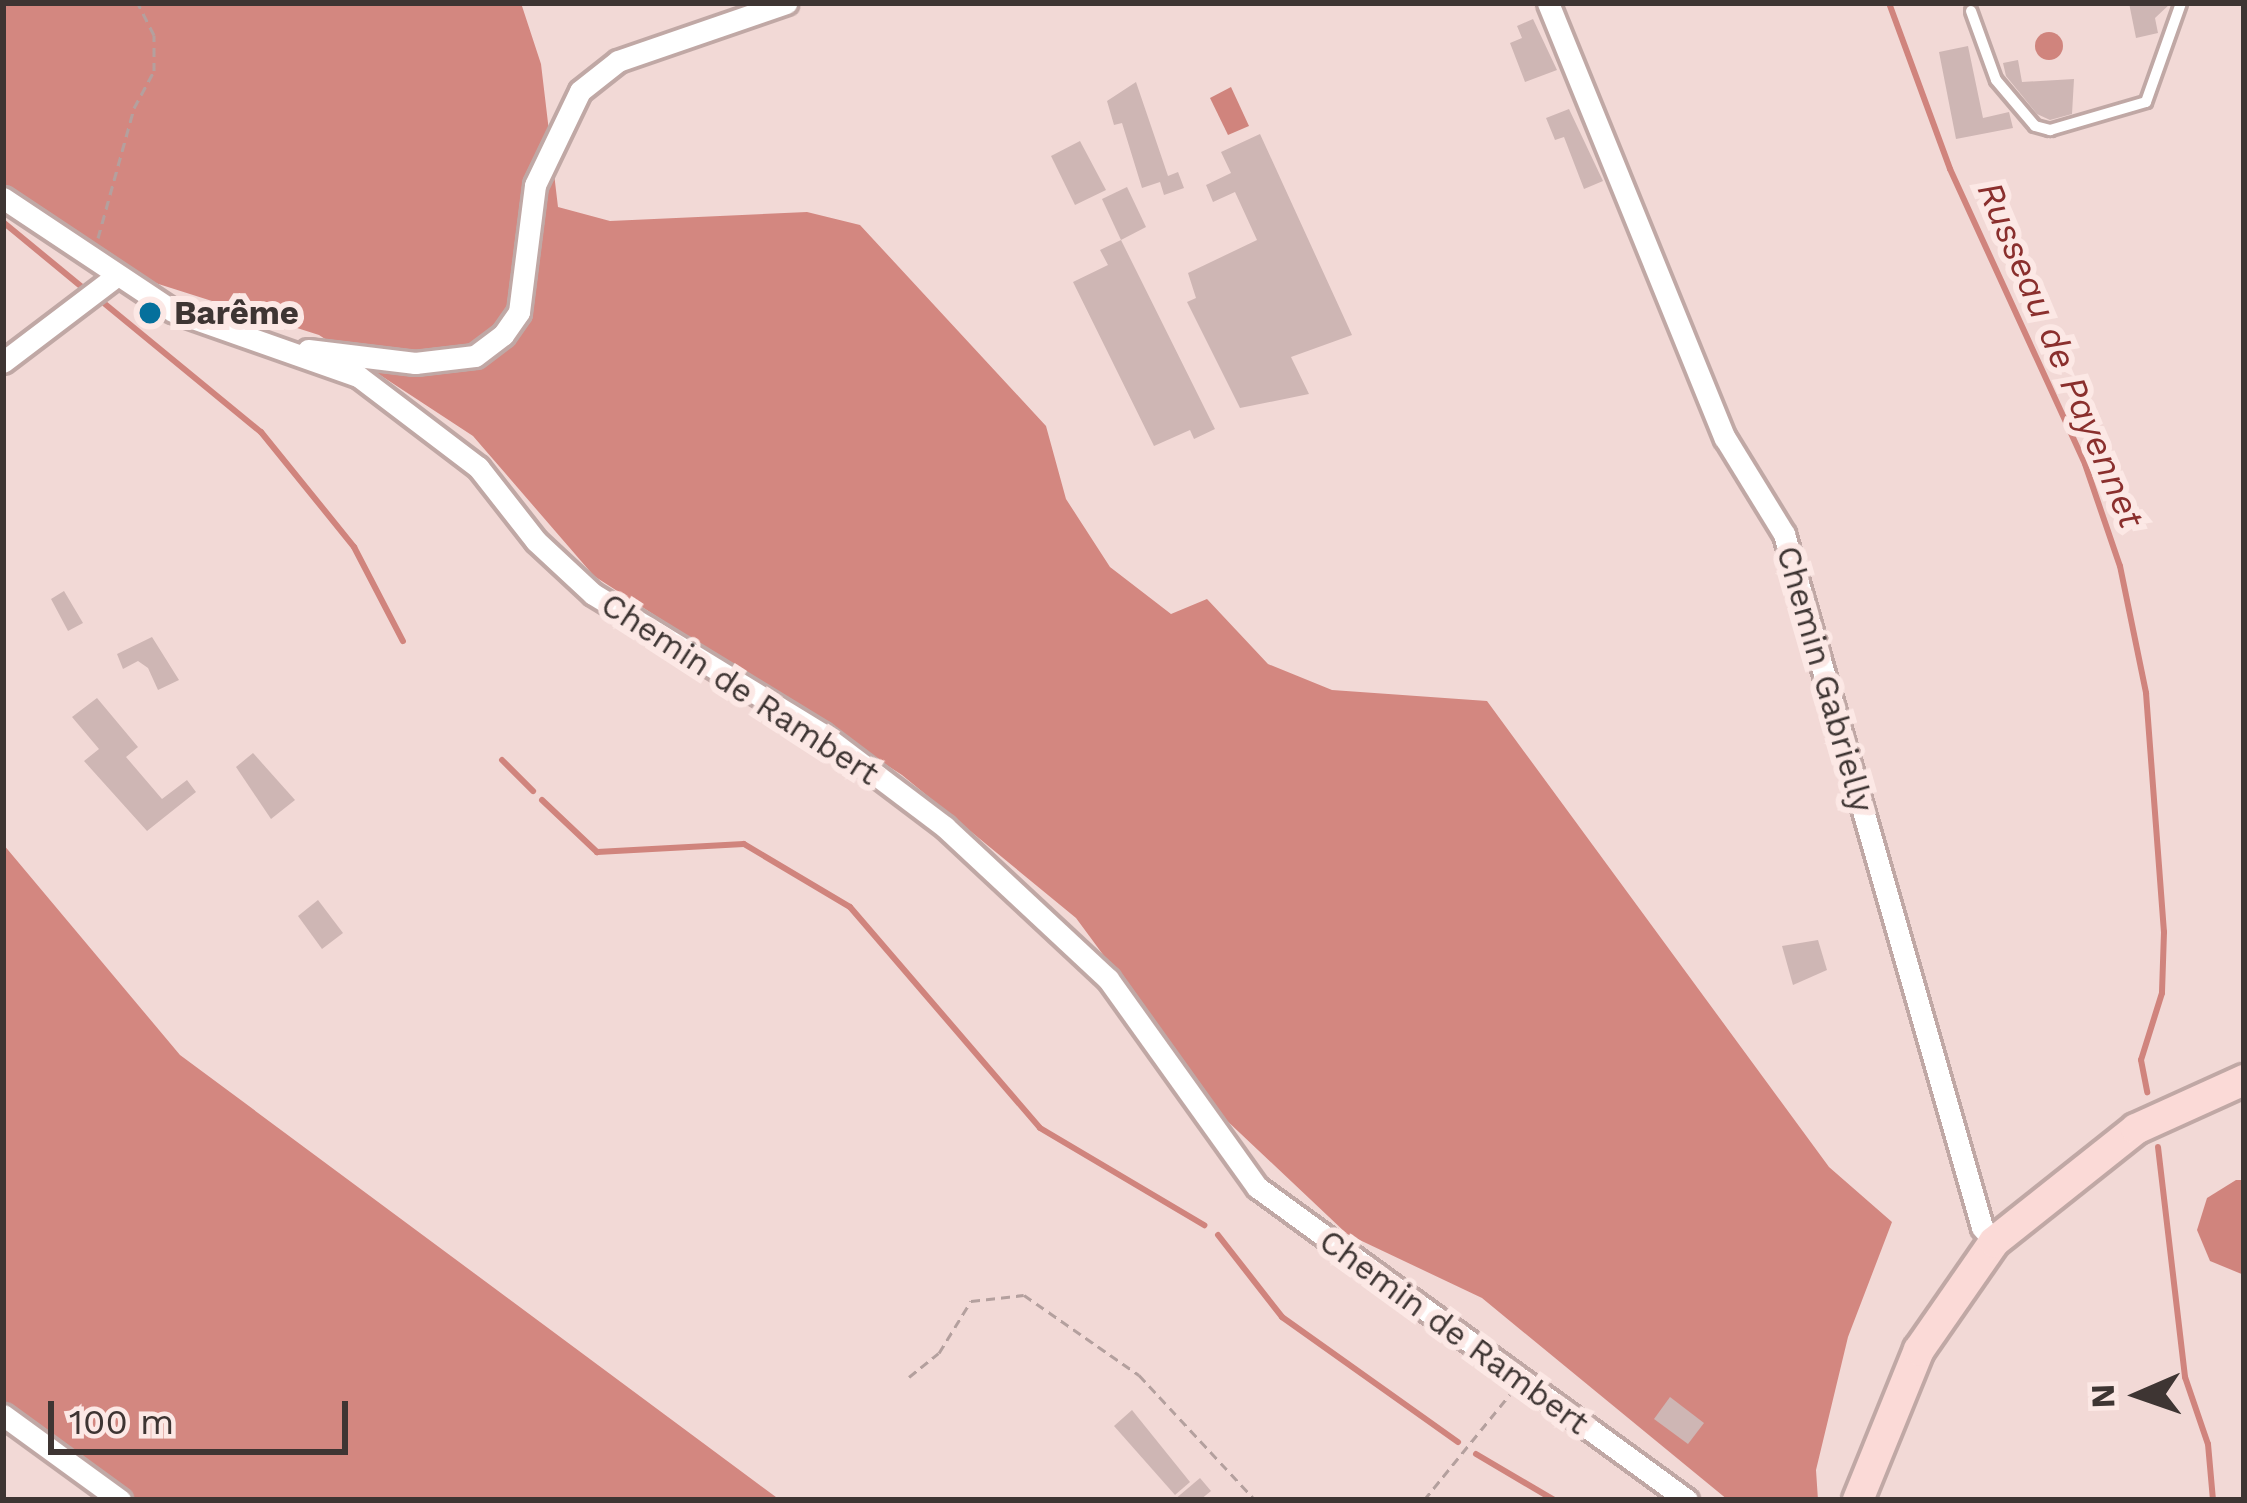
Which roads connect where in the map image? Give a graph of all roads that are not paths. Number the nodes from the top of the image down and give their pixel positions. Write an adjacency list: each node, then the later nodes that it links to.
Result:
1 (785, 3): 7 (street)
2 (1548, 3): 10 (street, Chemin Gabrielly)
3 (2181, 3): 4 (lane)
4 (1971, 11)
5 (3, 198): 6 (street, Chemin de Rambert)
6 (115, 277): 7 (street, Chemin de Rambert); 8 (street)
7 (262, 346): 13 (street, Chemin de Rambert)
8 (3, 362)
9 (2244, 1080): 10 (main road)
10 (1994, 1242): 14 (main road)
11 (3, 1415): 12 (street)
12 (121, 1500)
13 (1687, 1500)
14 (1858, 1500)

